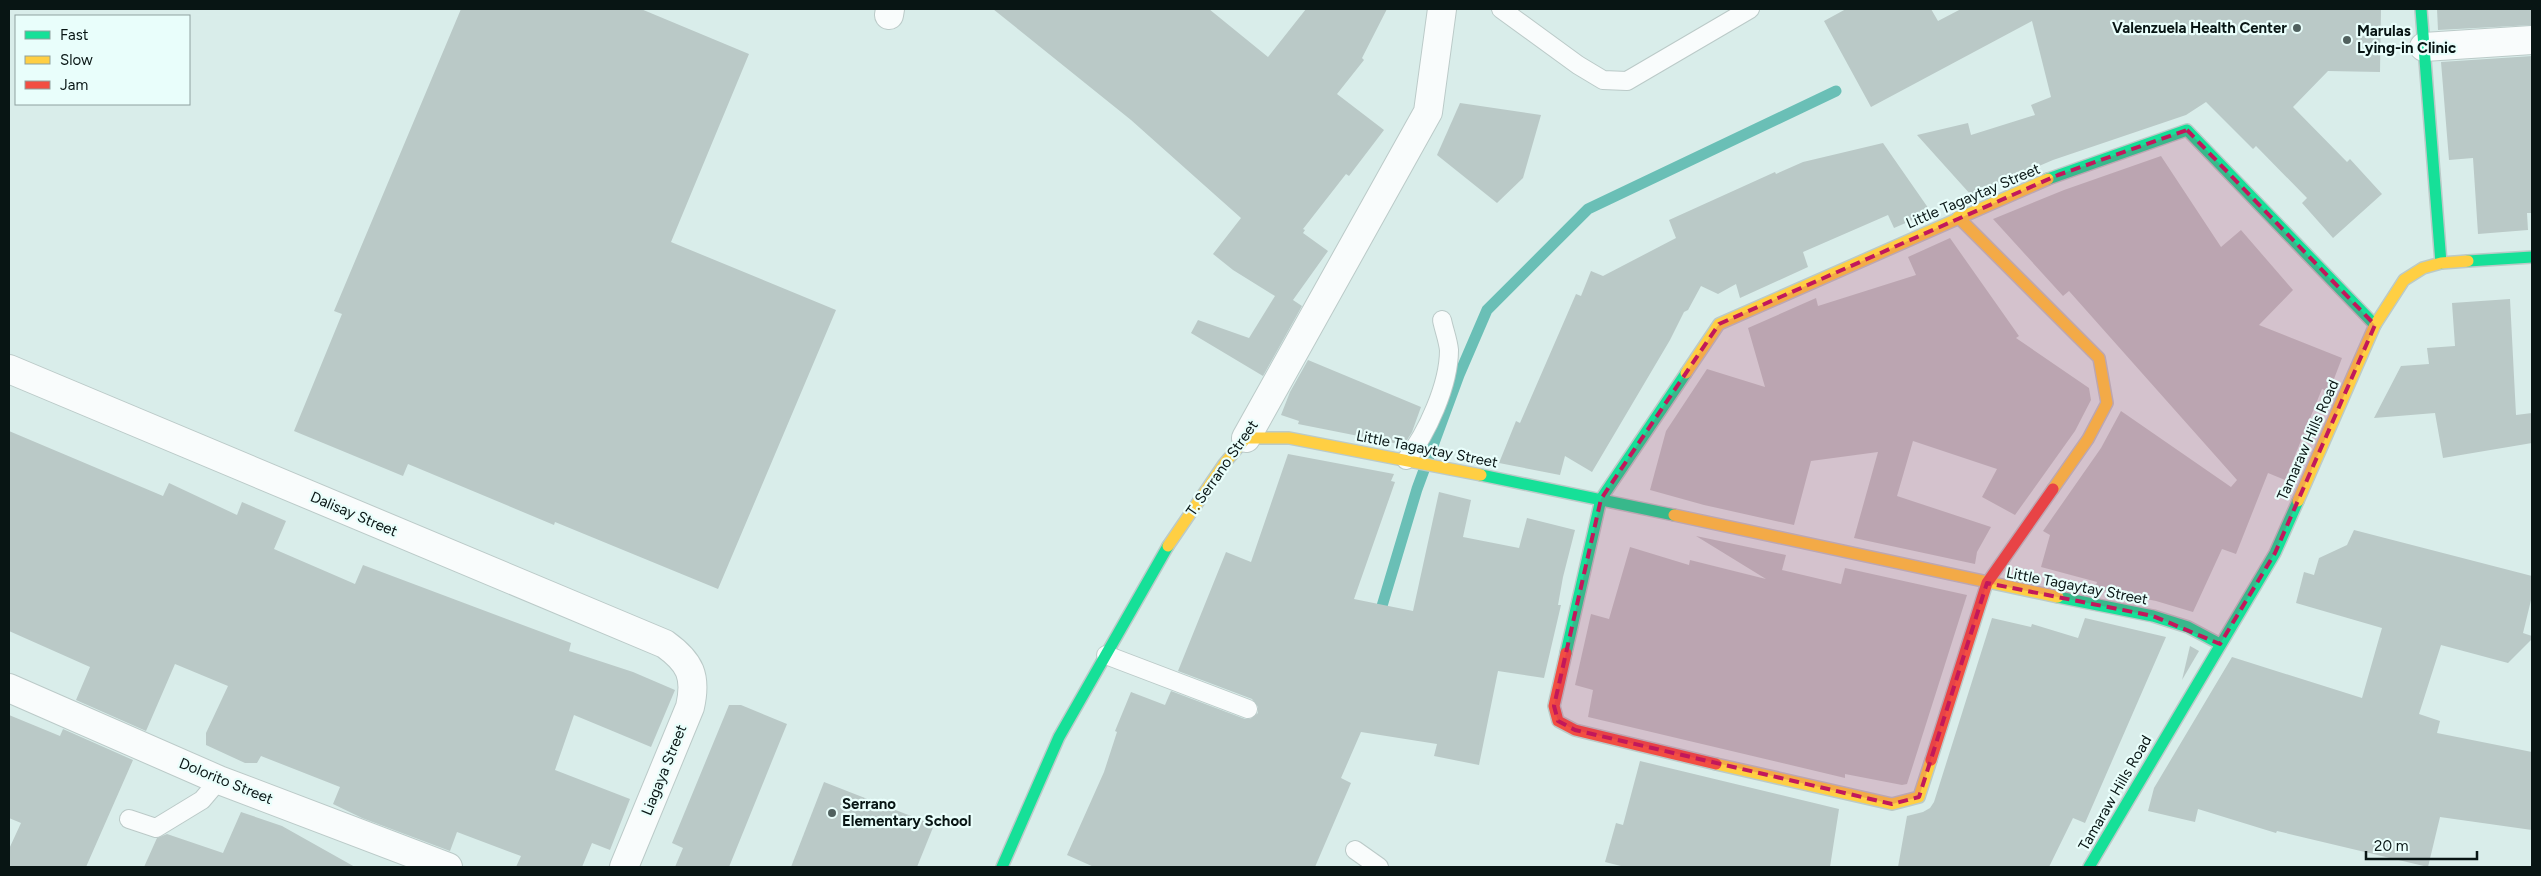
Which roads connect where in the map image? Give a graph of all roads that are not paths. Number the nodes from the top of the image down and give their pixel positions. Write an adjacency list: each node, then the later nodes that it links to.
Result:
1 (1442, 9): 13 (street, T. Serrano Street)
2 (1501, 9): 3 (lane)
3 (1750, 9)
4 (2421, 9): 6 (street)
5 (2532, 40): 6 (street)
6 (2424, 48): 9 (street)
7 (1958, 217): 11 (street, Little Tagaytay Street); 15 (street, Little Tagaytay Street); 16 (street)
8 (2532, 257): 9 (street, Tamaraw Hills Road)
9 (2441, 263): 11 (street, Tamaraw Hills Road)
10 (1442, 320): 14 (lane)
11 (2375, 325): 17 (street, Tamaraw Hills Road)
12 (9, 369): 19 (street, Dalisay Street)
13 (1246, 438): 14 (street, Little Tagaytay Street); 18 (street, T. Serrano Street)
14 (1408, 460): 15 (street, Little Tagaytay Street)
15 (1602, 499): 16 (street, Little Tagaytay Street); 16 (street)
16 (1986, 583): 17 (street, Little Tagaytay Street)
17 (2220, 644): 29 (street, Tamaraw Hills Road)
18 (1106, 655): 21 (lane); 27 (street, T. Serrano Street)
19 (690, 671): 26 (street, Liagaya Street)
20 (9, 688): 22 (street, Dolorito Street)
21 (1248, 709)
22 (219, 780): 23 (lane); 25 (street, Dolorito Street)
23 (129, 820)
24 (1355, 850): 28 (lane)
25 (448, 867)
26 (624, 867)
27 (1002, 867)
28 (1379, 867)
29 (2089, 867)

